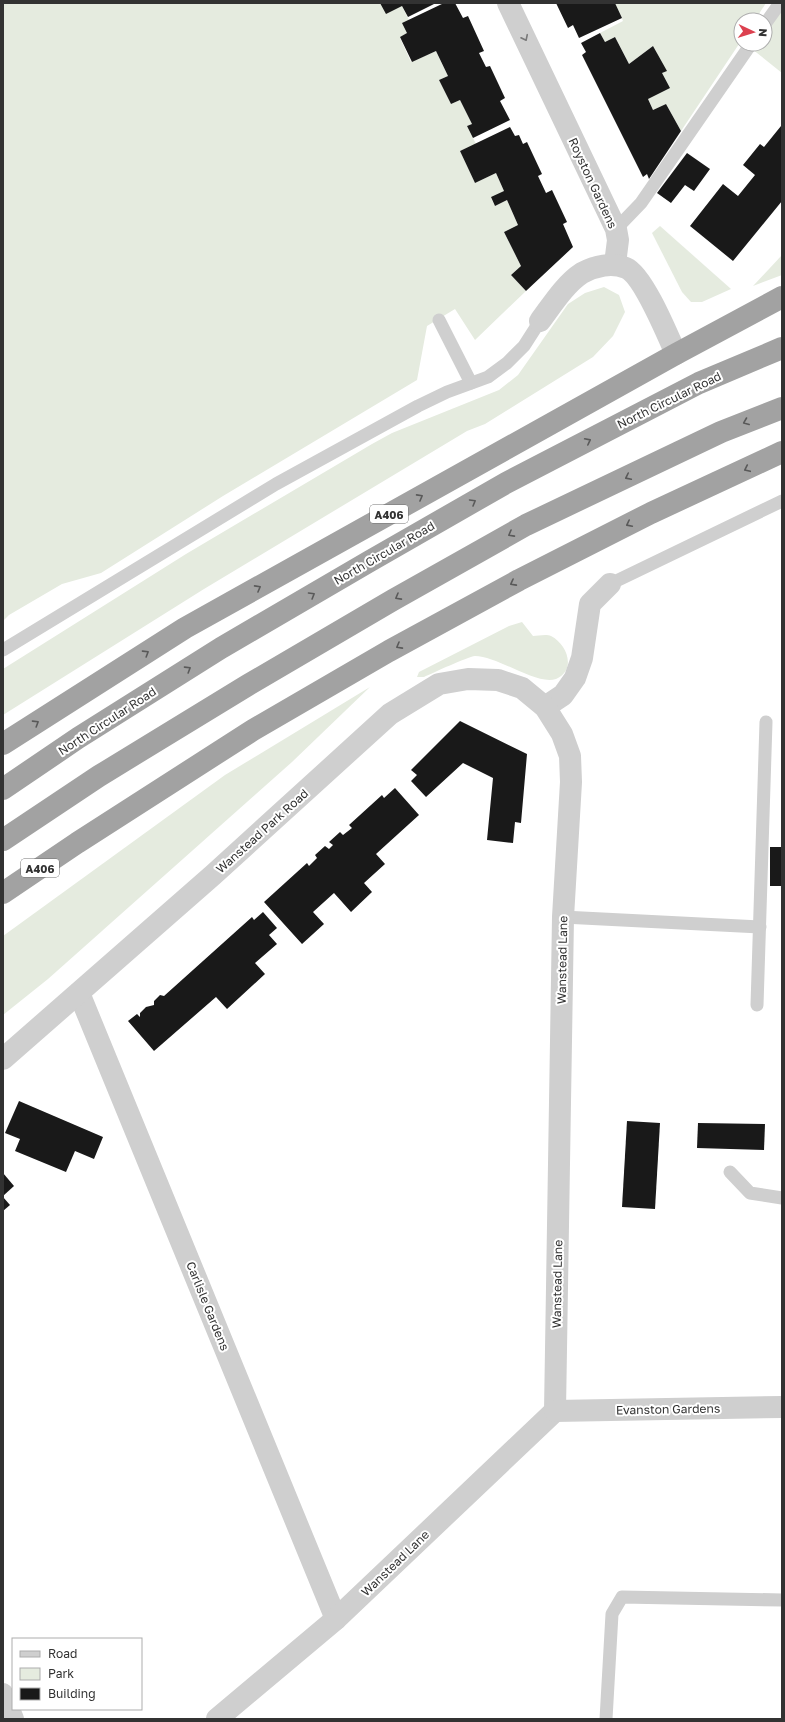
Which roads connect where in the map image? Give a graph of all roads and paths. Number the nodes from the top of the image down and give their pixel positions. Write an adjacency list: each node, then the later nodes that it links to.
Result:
1 (508, 3): 5 (street, Royston Gardens, one-way to 5)
2 (780, 3): 3 (lane)
3 (773, 13)
4 (745, 52): 5 (lane)
5 (616, 229): 6 (street, Royston Gardens)
6 (614, 264): 9 (street); 11 (street)
7 (782, 297): 11 (highway, A406)
8 (439, 320): 12 (lane)
9 (540, 321): 12 (lane)
10 (782, 348): 21 (highway, North Circular Road / A406, one-way to 10)
11 (676, 354): 20 (highway, A406, one-way to 11)
12 (471, 383): 17 (lane)
13 (782, 408): 22 (highway, one-way to 22)
14 (782, 452): 23 (highway, A406, one-way to 23)
15 (782, 501): 16 (lane)
16 (610, 584): 18 (street)
17 (3, 650)
18 (545, 707): 24 (street, Wanstead Lane); 26 (street, Wanstead Park Road)
19 (766, 722): 25 (lane)
20 (3, 744)
21 (3, 789)
22 (3, 840)
23 (3, 893)
24 (563, 917): 25 (lane); 32 (street, Wanstead Lane)
25 (760, 927): 27 (lane)
26 (80, 993): 28 (street, Wanstead Park Road); 34 (street, Carlisle Gardens)
27 (757, 1005)
28 (3, 1058)
29 (730, 1172): 30 (lane)
30 (782, 1198)
31 (782, 1407): 32 (street, Evanston Gardens)
32 (555, 1411): 34 (street, Wanstead Lane)
33 (782, 1600): 38 (lane)
34 (336, 1619): 37 (street, Wanstead Lane)
35 (3, 1694): 36 (street)
36 (13, 1719)
37 (218, 1719)
38 (606, 1719)

